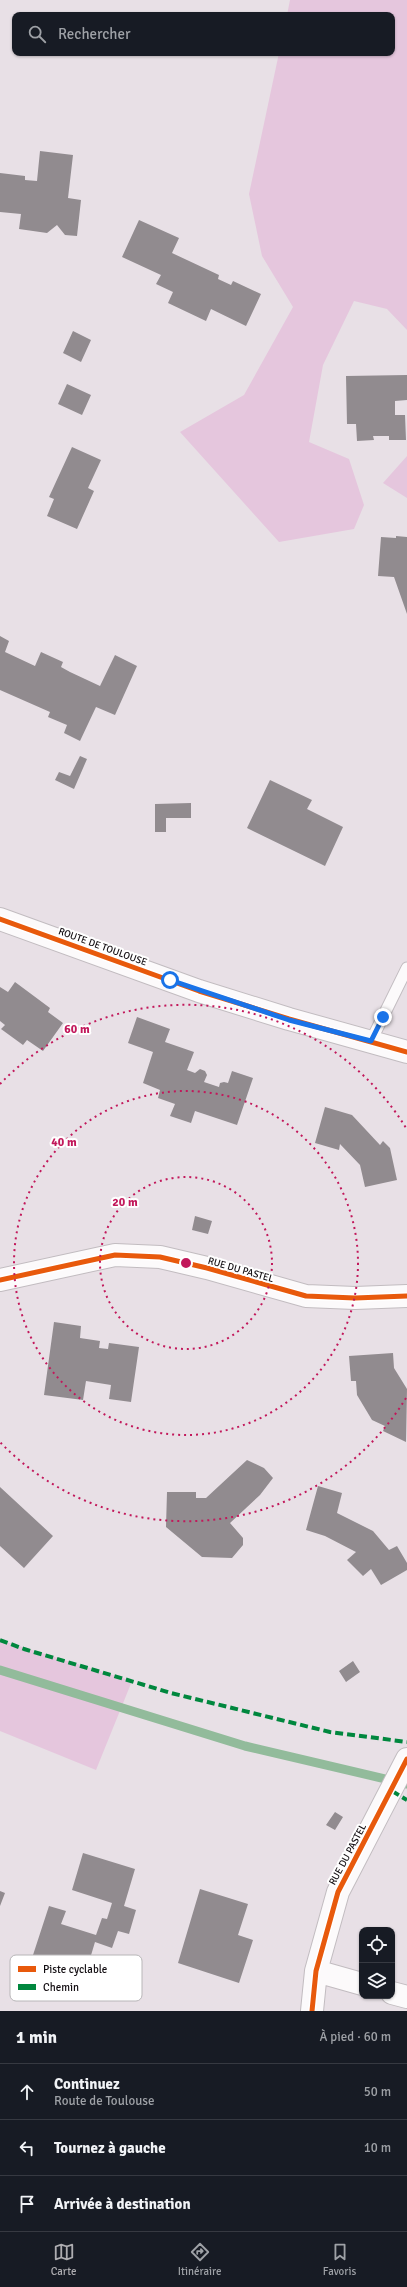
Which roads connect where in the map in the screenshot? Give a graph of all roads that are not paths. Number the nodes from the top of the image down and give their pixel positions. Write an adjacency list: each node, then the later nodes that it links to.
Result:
1 (0, 919): 3 (street, ROUTE DE TOULOUSE)
2 (407, 968): 3 (lane)
3 (371, 1041): 4 (street, ROUTE DE TOULOUSE)
4 (407, 1052)
5 (0, 1280): 6 (street, RUE DU PASTEL)
6 (407, 1296)
7 (405, 1763): 8 (street, RUE DU PASTEL)
8 (316, 1971): 9 (street); 12 (street, RUE DU PASTEL)
9 (359, 1983)
10 (395, 1994): 11 (street)
11 (407, 1997)
12 (312, 2011)

